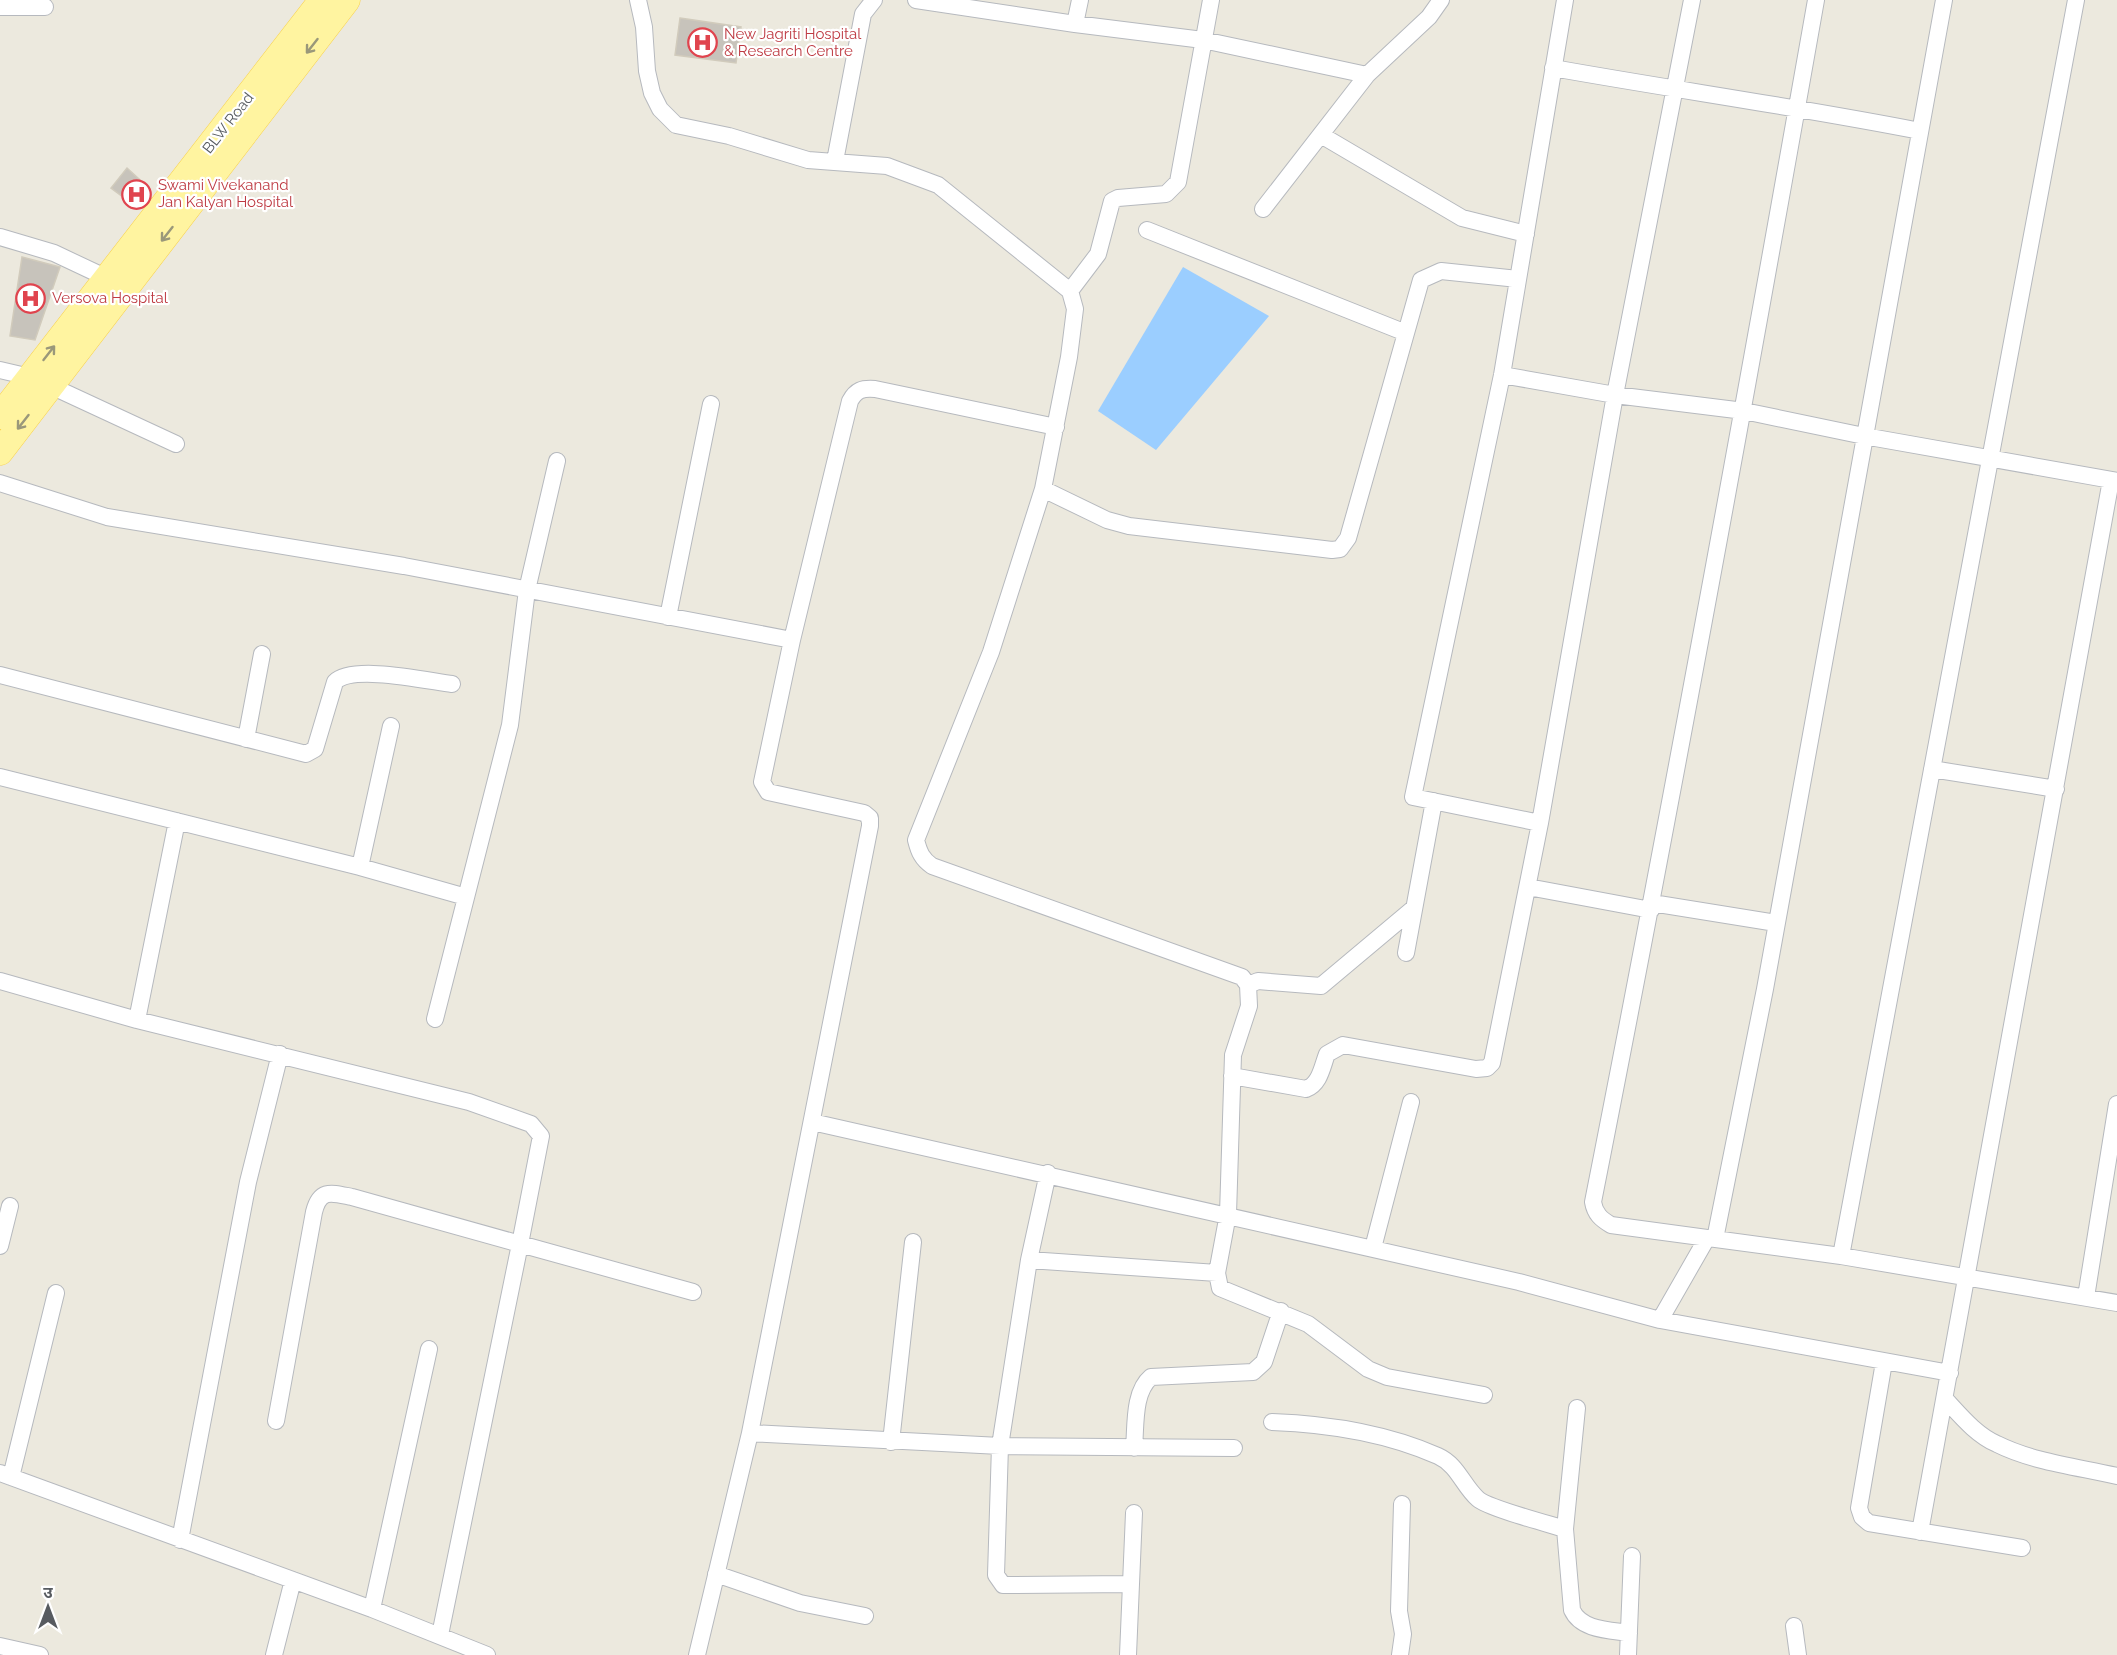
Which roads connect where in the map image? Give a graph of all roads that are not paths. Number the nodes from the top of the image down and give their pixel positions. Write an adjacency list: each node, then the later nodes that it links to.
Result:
1 (322, 0): 30 (main road, BLW Road)
2 (347, 0): 36 (main road, one-way to 36)
3 (638, 0): 25 (street)
4 (874, 0): 25 (street)
5 (916, 0): 14 (street)
6 (1080, 0): 17 (street)
7 (1211, 0): 18 (street)
8 (1441, 0): 20 (street)
9 (1565, 0): 19 (street)
10 (1692, 0): 21 (street)
11 (1816, 0): 22 (street)
12 (1944, 0): 23 (street)
13 (2076, 0): 45 (street)
14 (938, 2): 17 (street)
15 (0, 7): 16 (street)
16 (45, 7)
17 (1075, 24): 18 (street)
18 (1203, 40): 20 (street); 32 (street)
19 (1553, 68): 21 (street); 28 (street)
20 (1366, 75): 24 (street)
21 (1674, 90): 22 (street); 37 (street)
22 (1797, 107): 23 (street); 39 (street)
23 (1920, 131): 42 (street)
24 (1321, 135): 26 (street); 28 (street)
25 (835, 161): 32 (street)
26 (1263, 209)
27 (1147, 230): 33 (street)
28 (1526, 234): 31 (street)
29 (0, 237): 30 (street)
30 (107, 278): 36 (main road, BLW Road, one-way to 30)
31 (1518, 279): 33 (street); 35 (street)
32 (1070, 291): 41 (street)
33 (1406, 333): 49 (street)
34 (0, 370): 36 (street)
35 (1502, 375): 37 (street); 61 (street)
36 (41, 381): 40 (main road, BLW Road); 43 (street); 44 (main road, one-way to 44)
37 (1615, 395): 39 (street); 63 (street)
38 (711, 404): 51 (street)
39 (1744, 411): 42 (street); 67 (street)
40 (0, 416)
41 (1056, 427): 49 (street); 52 (street)
42 (1864, 436): 45 (street); 69 (street)
43 (176, 444)
44 (0, 452)
45 (1989, 459): 47 (street); 58 (street)
46 (557, 461): 50 (street)
47 (2114, 481): 60 (street)
48 (0, 483): 50 (street)
49 (1043, 489): 72 (street)
50 (527, 590): 51 (street); 66 (street)
51 (668, 617): 52 (street)
52 (792, 640): 79 (street)
53 (262, 654): 57 (street)
54 (0, 675): 57 (street)
55 (452, 684): 57 (street)
56 (391, 726): 64 (street)
57 (246, 739)
58 (1932, 769): 60 (street); 88 (street)
59 (0, 777): 62 (street)
60 (2056, 789): 91 (street)
61 (1434, 801): 63 (street); 68 (street)
62 (177, 821): 64 (street); 74 (street)
63 (1540, 823): 65 (street)
64 (360, 867): 66 (street)
65 (1528, 887): 67 (street); 76 (street)
66 (466, 897): 73 (street)
67 (1652, 906): 69 (street); 83 (street)
68 (1414, 908): 70 (street); 72 (street)
69 (1776, 923): 83 (street)
70 (1406, 952)
71 (0, 981): 74 (street)
72 (1248, 985): 76 (street)
73 (435, 1019)
74 (137, 1020): 75 (street)
75 (280, 1054): 85 (street); 117 (street)
76 (1233, 1076): 82 (street)
77 (1412, 1102): 87 (street)
78 (2117, 1104): 94 (street)
79 (812, 1122): 80 (street); 106 (street)
80 (1048, 1173): 82 (street); 89 (street)
81 (10, 1206): 86 (street)
82 (1228, 1214): 87 (street); 90 (street)
83 (1711, 1238): 88 (street); 97 (street)
84 (913, 1242): 107 (street)
85 (520, 1244): 92 (street); 104 (street); 127 (street)
86 (0, 1246)
87 (1373, 1248): 97 (street)
88 (1841, 1256): 91 (street)
89 (1029, 1260): 90 (street); 108 (street)
90 (1217, 1273): 96 (street)
91 (1968, 1275): 94 (street); 100 (street)
92 (693, 1292)
93 (56, 1293): 111 (street)
94 (2086, 1297): 95 (street)
95 (2117, 1303)
96 (1281, 1311): 101 (street); 109 (street)
97 (1660, 1320): 99 (street)
98 (429, 1349): 123 (street)
99 (1884, 1362): 100 (street); 116 (street)
100 (1950, 1374): 102 (street)
101 (1484, 1395)
102 (1945, 1399): 112 (street); 116 (street)
103 (1577, 1408): 115 (street)
104 (276, 1421)
105 (1272, 1422): 115 (street)
106 (750, 1433): 107 (street); 120 (street)
107 (891, 1442): 108 (street)
108 (1000, 1446): 109 (street); 122 (street)
109 (1134, 1448): 110 (street)
110 (1234, 1448)
111 (5, 1475): 117 (street)
112 (2117, 1476)
113 (1402, 1504): 135 (street)
114 (1134, 1513): 122 (street)
115 (1565, 1529): 126 (street)
116 (1920, 1532): 118 (street)
117 (180, 1540): 121 (street)
118 (2022, 1548)
119 (1632, 1556): 126 (street)
120 (716, 1574): 124 (street); 133 (street)
121 (293, 1580): 123 (street); 131 (street)
122 (1131, 1584): 134 (street)
123 (372, 1609): 127 (street)
124 (865, 1616)
125 (1794, 1626): 137 (street)
126 (1629, 1634): 136 (street)
127 (440, 1635): 129 (street)
128 (0, 1646): 130 (street)
129 (469, 1651): 132 (street)
130 (40, 1655)
131 (274, 1655)
132 (487, 1655)
133 (697, 1655)
134 (1128, 1655)
135 (1400, 1655)
136 (1628, 1655)
137 (1798, 1655)

